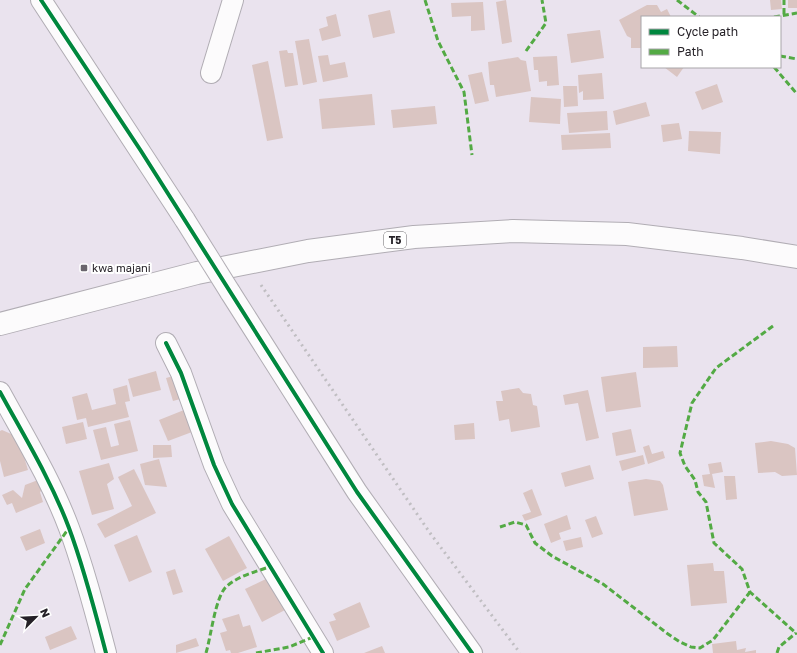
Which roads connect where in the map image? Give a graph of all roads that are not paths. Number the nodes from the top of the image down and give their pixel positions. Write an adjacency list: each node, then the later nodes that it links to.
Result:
1 (41, 0): 10 (street, bridge)
2 (233, 0): 3 (street)
3 (211, 73)
4 (797, 257): 5 (highway, T5)
5 (0, 324)
6 (166, 343): 9 (street)
7 (0, 392): 8 (street)
8 (106, 653)
9 (323, 653)
10 (472, 653)

